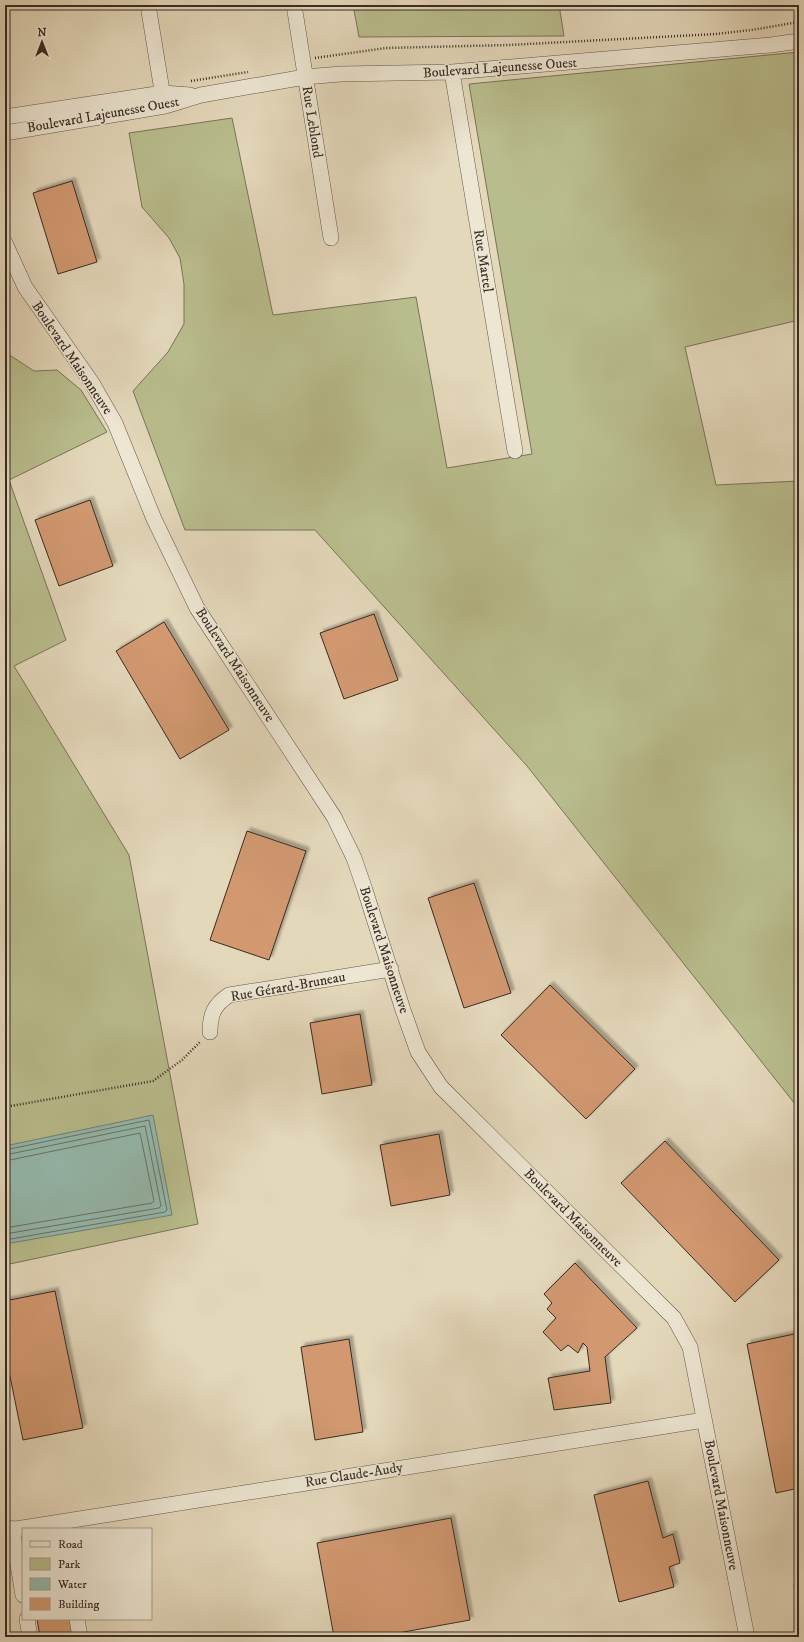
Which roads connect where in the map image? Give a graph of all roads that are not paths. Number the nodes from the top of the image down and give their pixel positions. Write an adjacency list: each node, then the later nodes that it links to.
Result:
1 (148, 5): 6 (street)
2 (294, 5): 5 (street, Rue Leblond)
3 (799, 41): 4 (street, Boulevard Lajeunesse Ouest)
4 (452, 72): 5 (street, Boulevard Lajeunesse Ouest); 11 (street, Rue Martel)
5 (305, 78): 6 (street, Boulevard Lajeunesse Ouest); 9 (street, Rue Leblond)
6 (164, 99): 7 (street, Boulevard Lajeunesse Ouest); 8 (street, Boulevard Lajeunesse Ouest)
7 (5, 117)
8 (5, 133)
9 (331, 238)
10 (5, 243): 12 (street, Boulevard Maisonneuve)
11 (515, 451)
12 (391, 969): 13 (street, Rue Gérard-Bruneau); 14 (street, Boulevard Maisonneuve)
13 (210, 1032)
14 (704, 1420): 15 (street, Rue Claude-Audy); 24 (street, Boulevard Maisonneuve)
15 (62, 1526): 17 (street, Rue Claude-Audy)
16 (22, 1528): 18 (street, Rue Claude-Audy)
17 (27, 1528)
18 (9, 1529): 19 (street)
19 (22, 1590)
20 (27, 1620): 22 (street)
21 (77, 1620): 23 (street)
22 (30, 1637)
23 (80, 1637)
24 (747, 1637)

